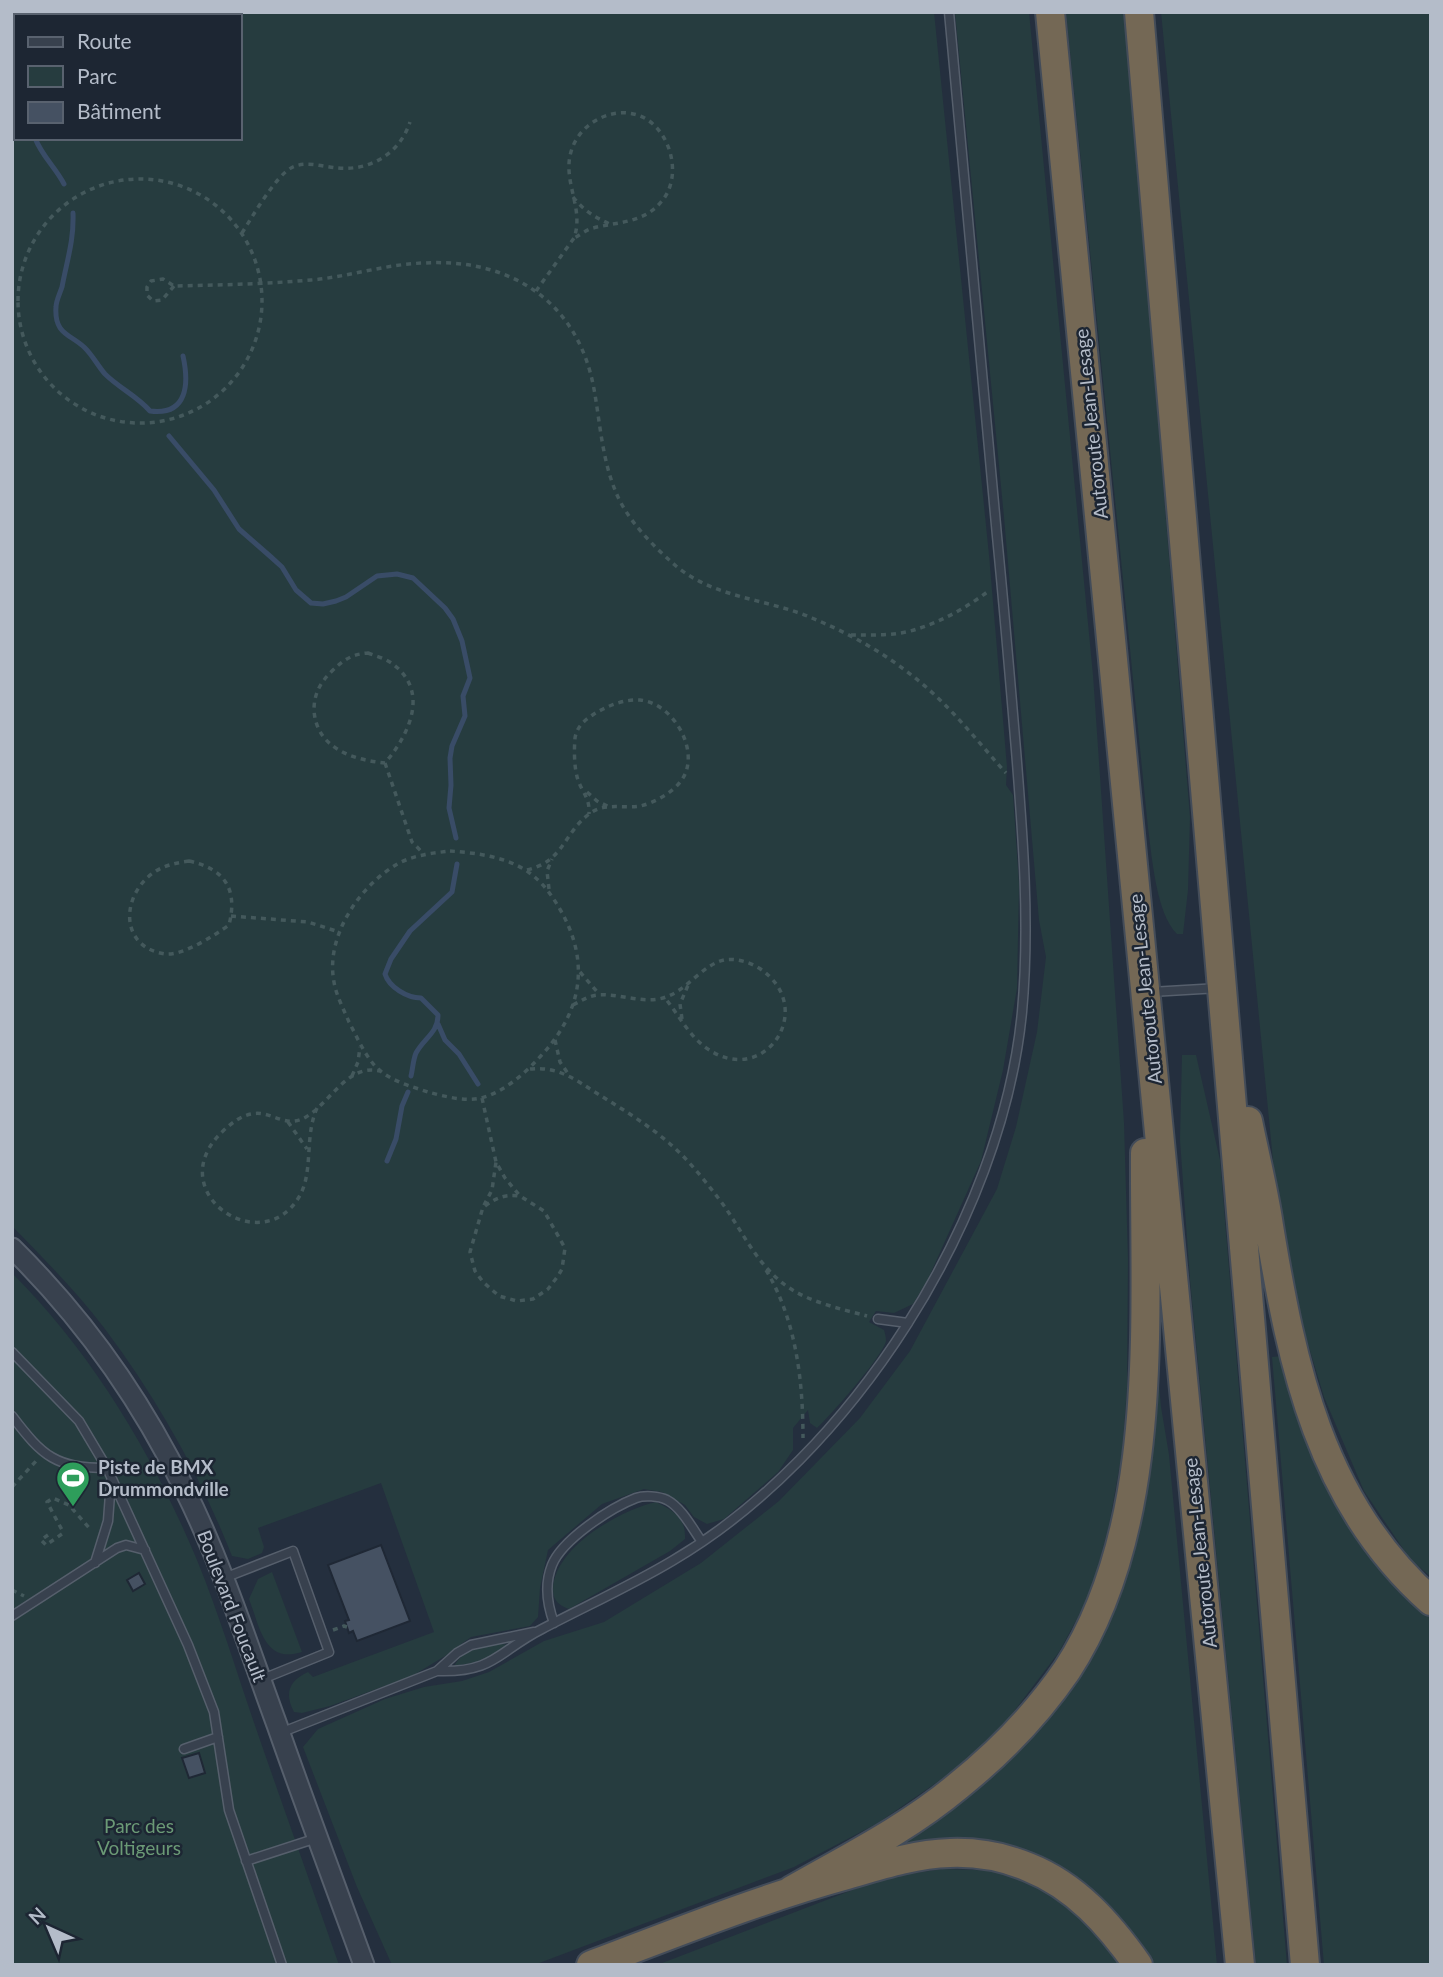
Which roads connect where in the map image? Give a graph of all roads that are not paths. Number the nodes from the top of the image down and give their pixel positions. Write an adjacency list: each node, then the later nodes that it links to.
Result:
1 (949, 12): 8 (lane)
2 (1049, 12): 5 (highway, Autoroute Jean-Lesage)
3 (1139, 12): 4 (highway)
4 (1222, 988): 5 (lane); 16 (highway); 33 (highway)
5 (1145, 992): 27 (highway); 32 (highway, Autoroute Jean-Lesage)
6 (12, 1248): 15 (street, Boulevard Foucault)
7 (878, 1319): 8 (lane)
8 (908, 1323): 12 (lane)
9 (12, 1352): 11 (lane)
10 (12, 1416): 11 (lane)
11 (109, 1472): 13 (lane); 14 (lane)
12 (702, 1542): 18 (lane); 18 (lane)
13 (145, 1550): 14 (lane); 23 (lane)
14 (95, 1563): 17 (lane)
15 (223, 1579): 21 (street, Boulevard Foucault); 21 (lane)
16 (1431, 1601)
17 (12, 1616)
18 (554, 1623): 19 (lane)
19 (537, 1631): 20 (lane); 20 (lane)
20 (437, 1671): 22 (lane)
21 (260, 1679): 22 (street, Boulevard Foucault)
22 (280, 1733): 25 (street, Boulevard Foucault)
23 (218, 1737): 24 (lane); 26 (lane)
24 (184, 1749)
25 (317, 1838): 26 (lane); 29 (street, Boulevard Foucault)
26 (246, 1861): 28 (lane)
27 (792, 1890): 30 (highway); 31 (highway)
28 (282, 1965)
29 (364, 1965)
30 (591, 1965)
31 (1138, 1965)
32 (1240, 1965)
33 (1305, 1965)

